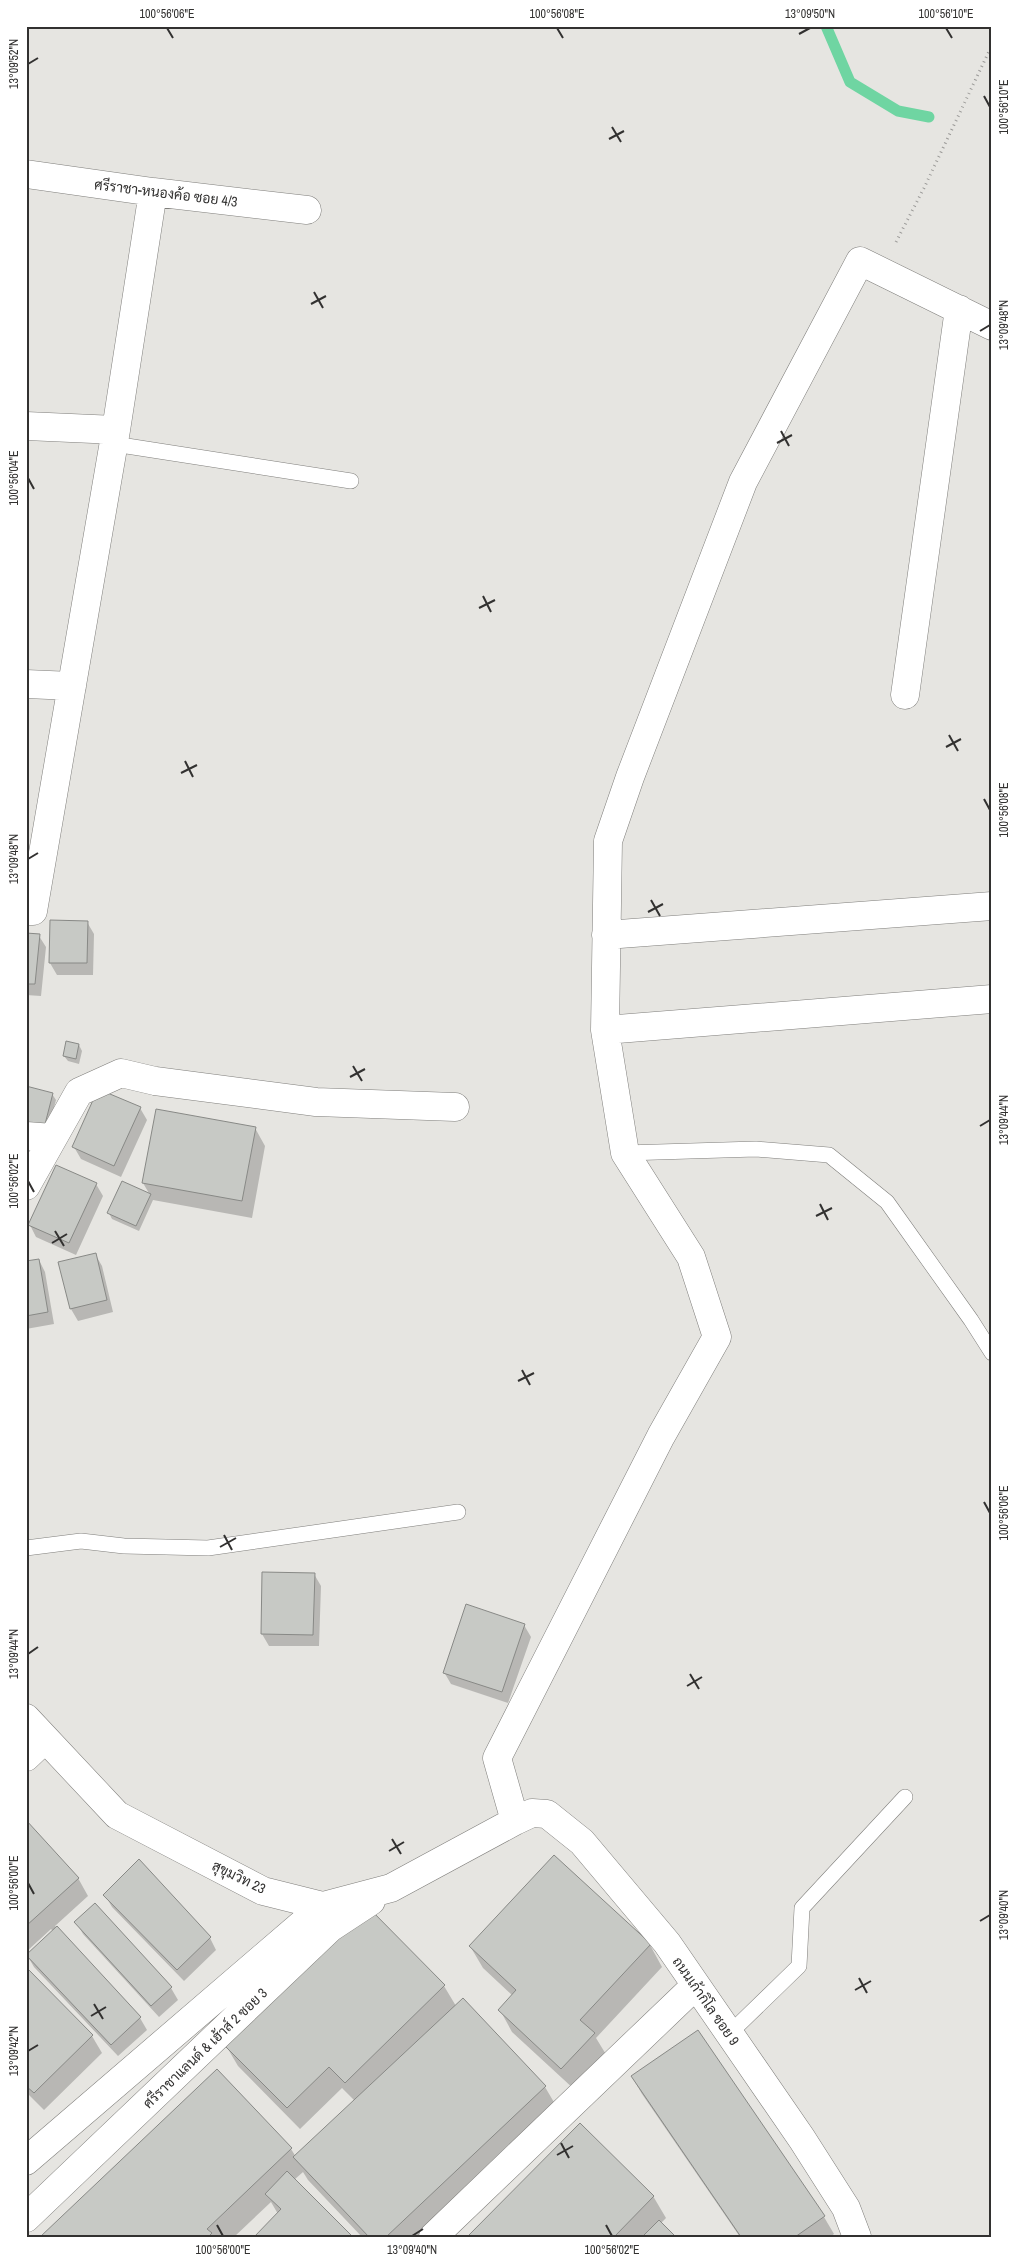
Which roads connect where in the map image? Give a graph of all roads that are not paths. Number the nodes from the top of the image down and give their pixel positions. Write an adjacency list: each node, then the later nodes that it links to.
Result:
1 (26, 174): 2 (street, ศรีราชา-หนองค้อ ซอย 4/3)
2 (153, 192): 3 (street, ศรีราชา-หนองค้อ ซอย 4/3); 7 (street)
3 (307, 210)
4 (959, 309): 5 (street); 11 (street); 14 (street)
5 (992, 326)
6 (26, 426): 7 (street)
7 (115, 437): 8 (lane); 10 (street)
8 (351, 480)
9 (26, 684): 10 (street)
10 (72, 686): 13 (street)
11 (905, 695)
12 (992, 906): 14 (street)
13 (26, 911)
14 (606, 935): 16 (street)
15 (992, 999): 16 (street)
16 (605, 1030): 20 (street)
17 (455, 1108): 19 (street)
18 (26, 1136): 19 (street)
19 (53, 1138): 21 (street)
20 (625, 1154): 22 (lane); 28 (street)
21 (26, 1186)
22 (992, 1352)
23 (458, 1512): 24 (lane)
24 (26, 1548)
25 (26, 1718): 26 (street, สุขุมวิท 23)
26 (36, 1748): 30 (street, สุขุมวิท 23)
27 (905, 1797): 32 (lane)
28 (515, 1821): 29 (street, สุขุมวิท 23); 31 (street, ถนนเก้ากิโล ซอย 9)
29 (391, 1888): 30 (street, สุขุมวิท 23); 34 (street, ศรีราชาแลนด์ & เฮ้าส์ 2 ซอย 3)
30 (323, 1906): 33 (street, ศรีราชาแลนด์ & เฮ้าส์ 2 ซอย 3)
31 (695, 1986): 32 (street, ถนนเก้ากิโล ซอย 9); 35 (street)
32 (729, 2034): 36 (street, ถนนเก้ากิโล ซอย 9)
33 (26, 2161)
34 (26, 2218)
35 (433, 2237)
36 (858, 2237)

